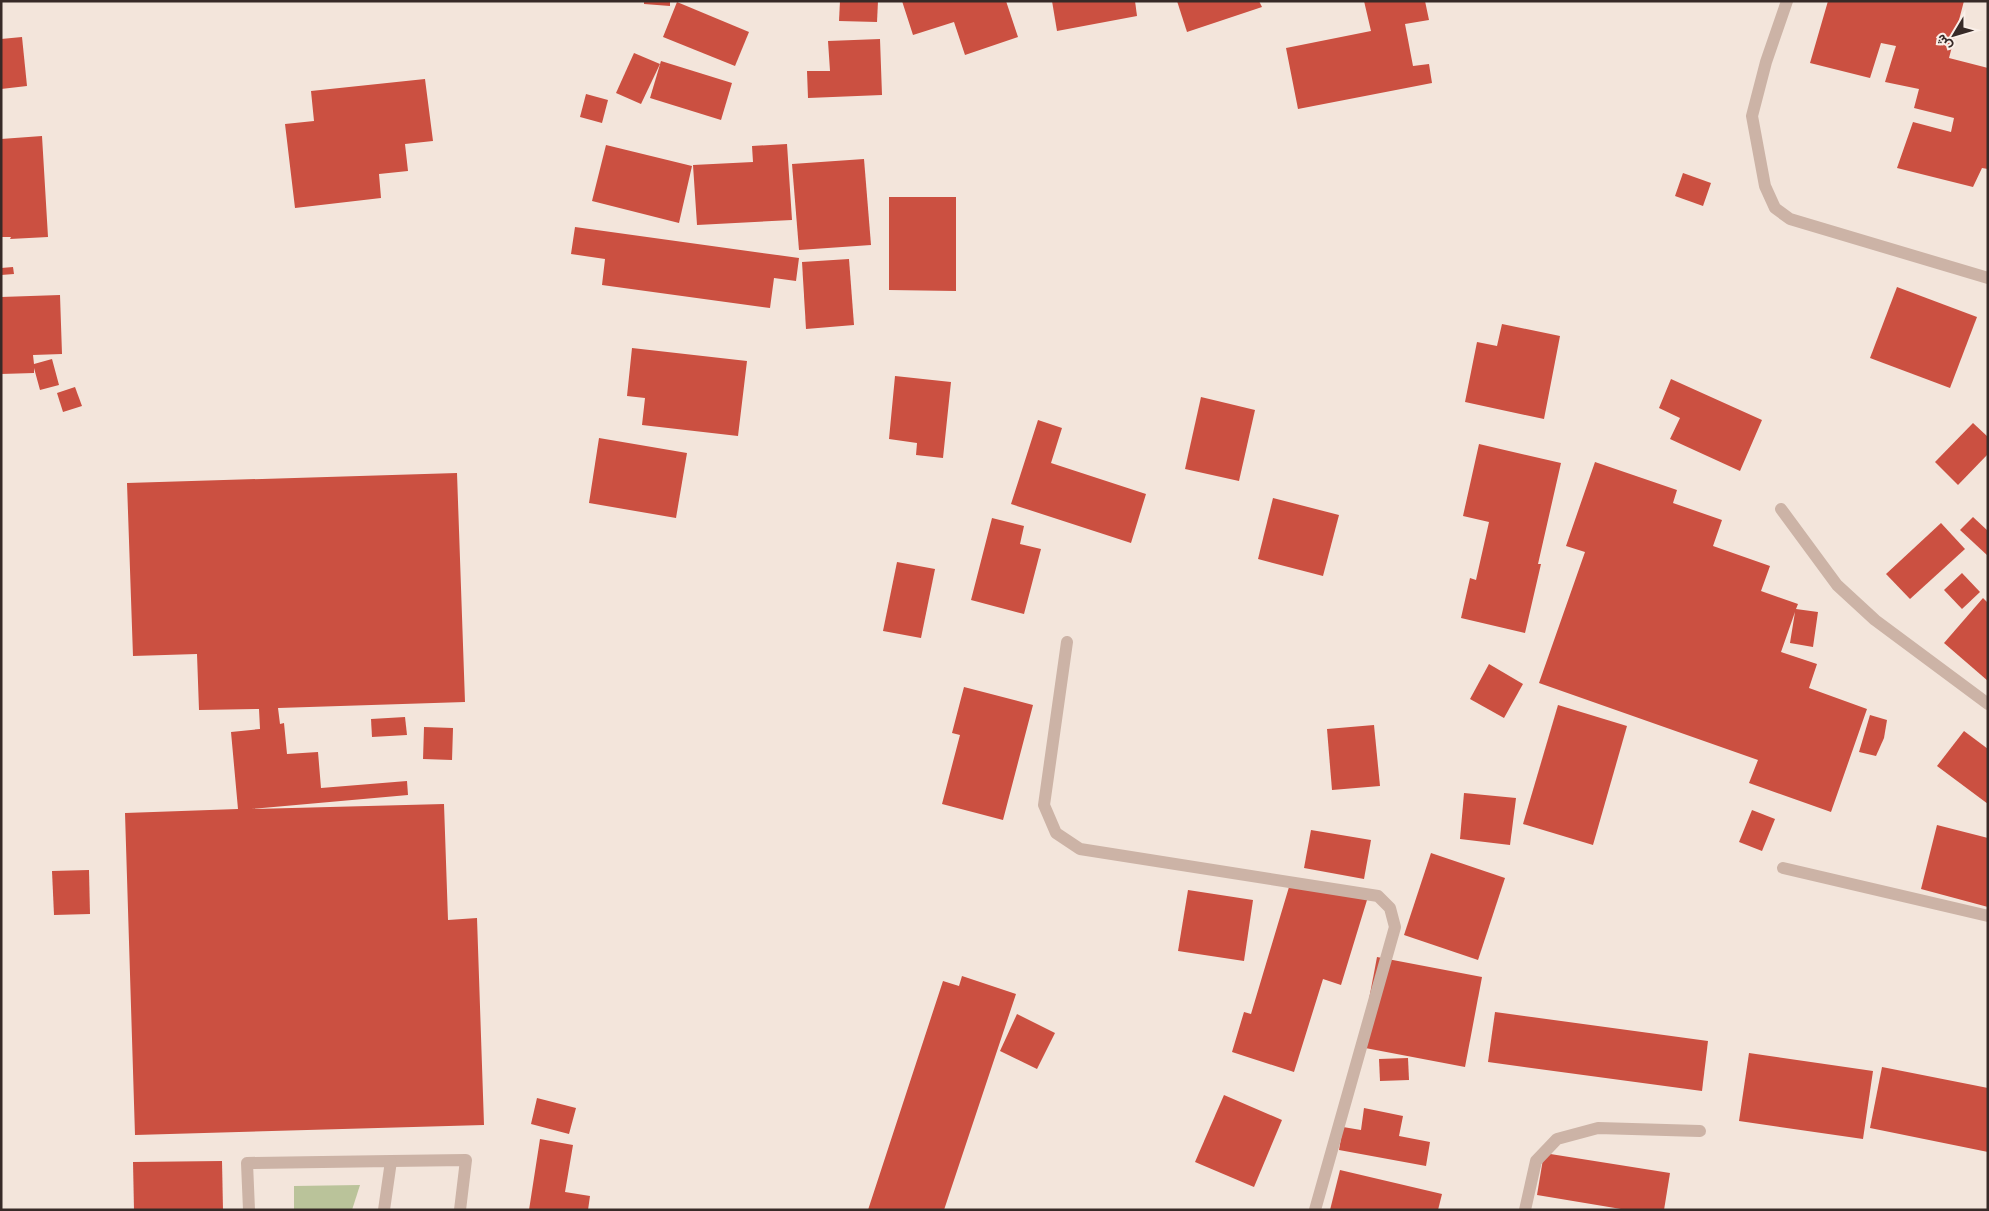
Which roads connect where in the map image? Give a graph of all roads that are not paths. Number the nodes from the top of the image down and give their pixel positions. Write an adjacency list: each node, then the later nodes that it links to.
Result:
1 (1787, 1): 2 (street)
2 (1988, 278)
3 (1781, 509): 5 (street)
4 (1067, 642): 13 (street)
5 (1988, 704)
6 (1783, 868): 7 (street)
7 (1988, 916)
8 (1700, 1131): 14 (street)
9 (391, 1160): 10 (street); 11 (street); 12 (street)
10 (249, 1210)
11 (384, 1210)
12 (460, 1210)
13 (1315, 1210)
14 (1525, 1210)

